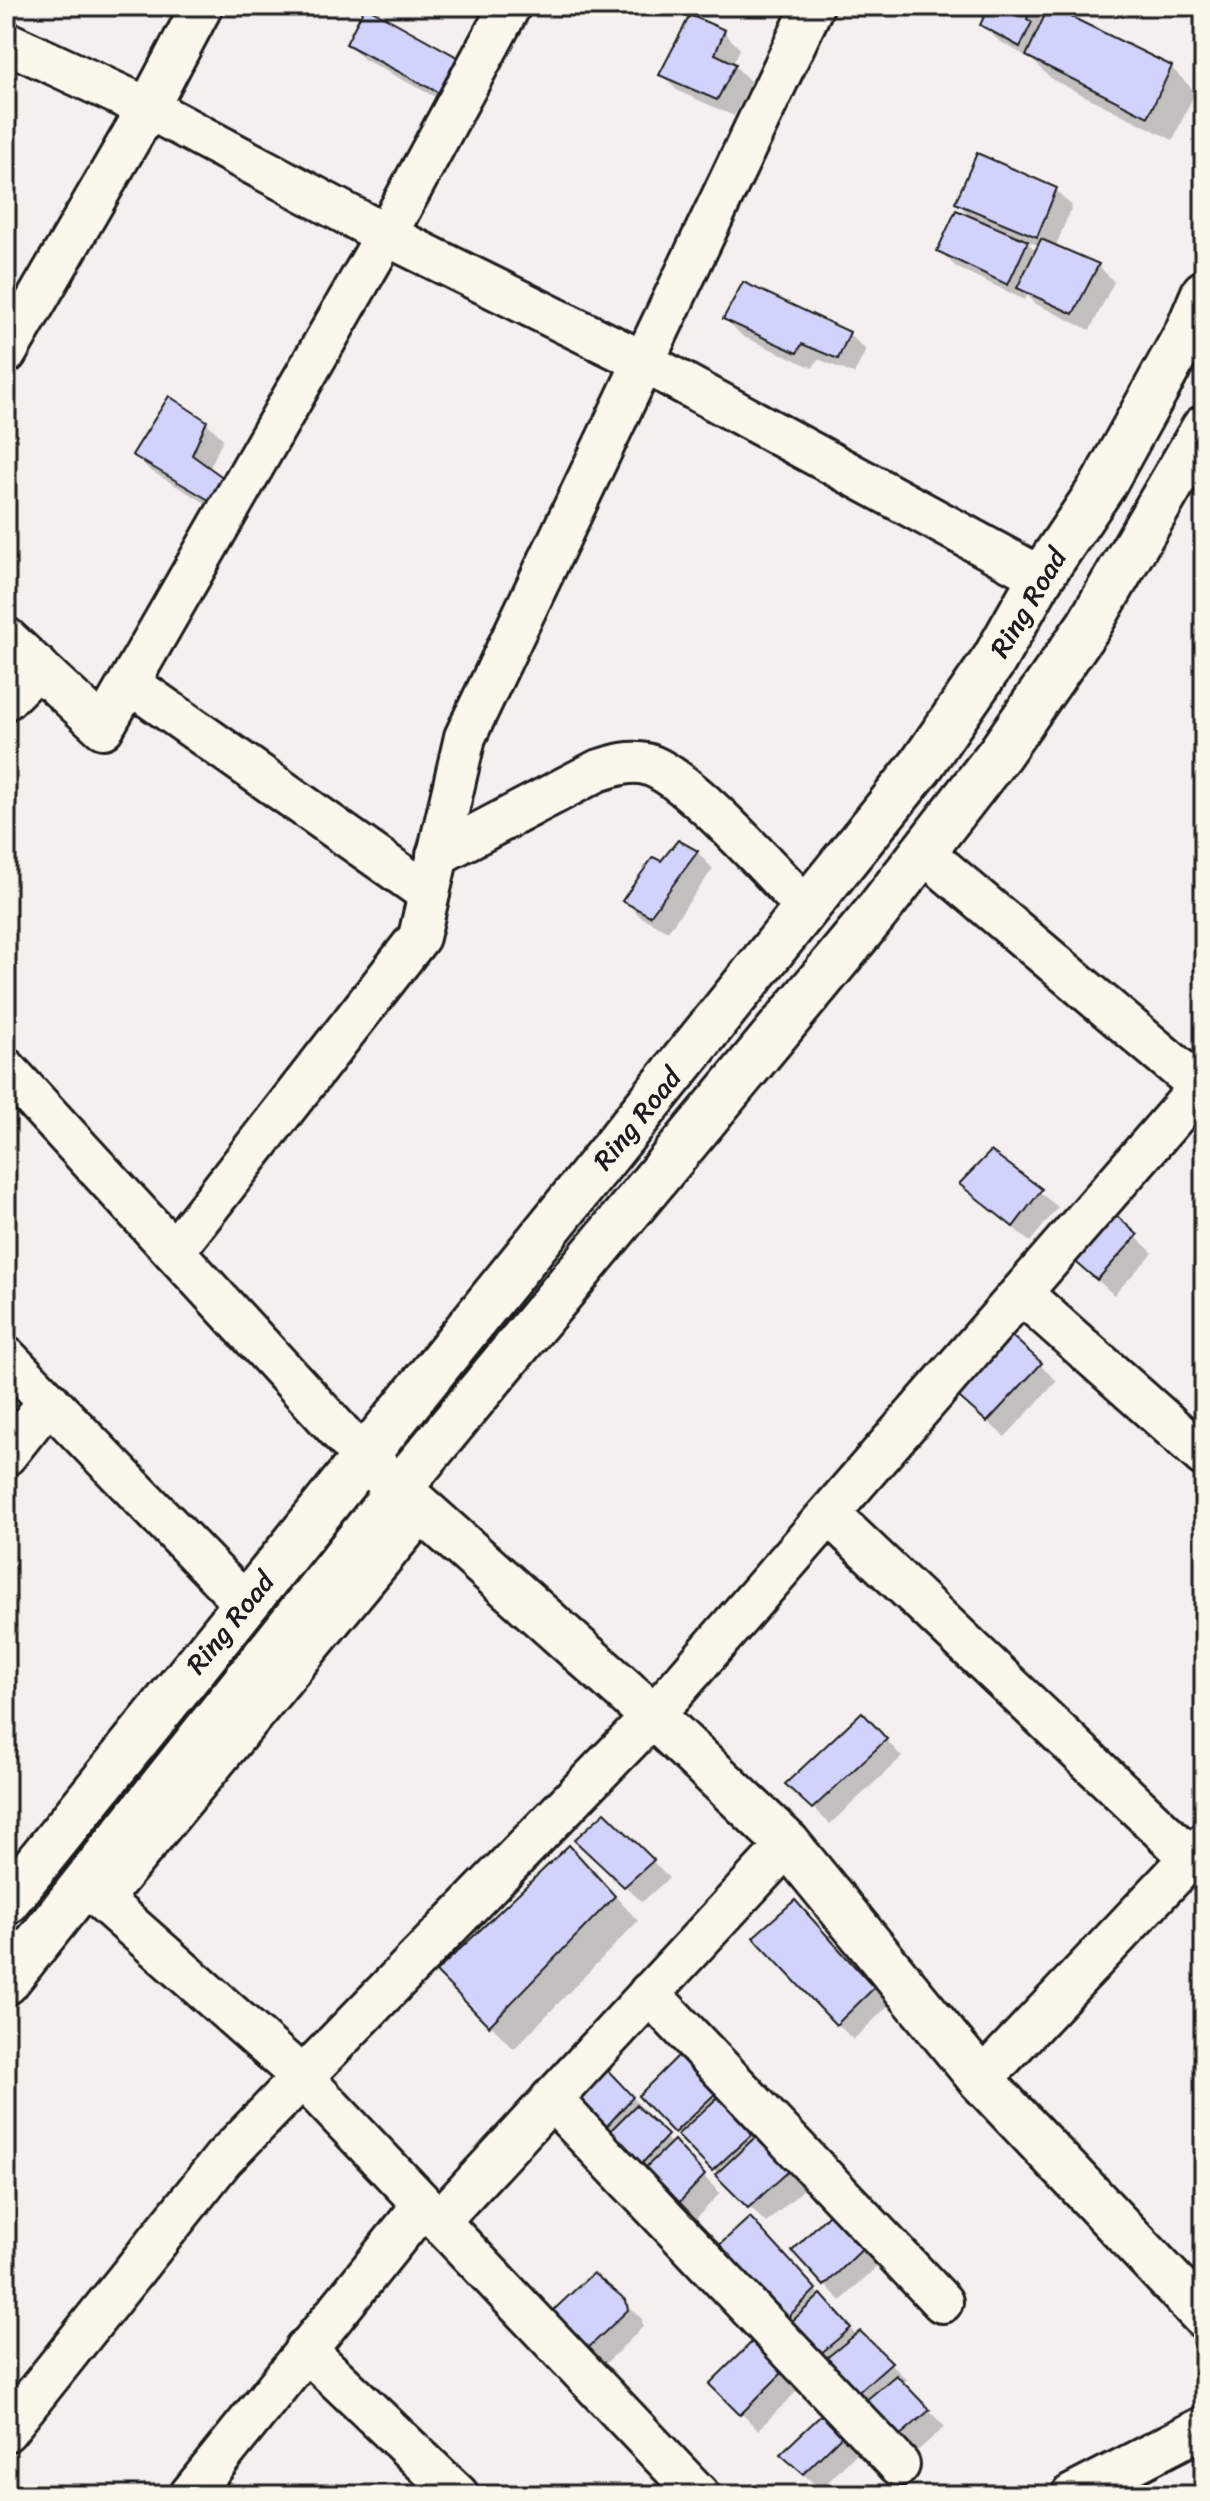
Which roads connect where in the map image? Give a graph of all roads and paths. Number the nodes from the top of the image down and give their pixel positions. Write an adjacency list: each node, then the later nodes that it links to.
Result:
1 (202, 6): 5 (street)
2 (510, 6): 6 (street)
3 (813, 6): 9 (street)
4 (6, 42): 5 (street)
5 (148, 108): 6 (street); 8 (street)
6 (386, 235): 9 (street); 14 (street)
7 (1204, 293): 11 (main road, Ring Road)
8 (6, 353)
9 (646, 363): 11 (street); 17 (street)
10 (1204, 428): 16 (main road, Ring Road)
11 (1041, 577): 19 (main road, Ring Road)
12 (6, 638): 13 (street)
13 (38, 667): 14 (street); 15 (street)
14 (129, 683): 18 (street)
15 (6, 699)
16 (923, 852): 21 (street); 29 (main road, Ring Road)
17 (437, 855): 18 (street); 19 (street)
18 (429, 894): 22 (street)
19 (807, 908): 28 (main road, Ring Road)
20 (6, 1069): 22 (street)
21 (1202, 1089): 23 (street)
22 (174, 1251): 28 (street)
23 (1021, 1293): 27 (street); 30 (street)
24 (6, 1357): 25 (street)
25 (49, 1401): 26 (street); 31 (street)
26 (6, 1455)
27 (1204, 1456)
28 (363, 1457): 29 (main road); 31 (main road, Ring Road)
29 (410, 1500): 32 (main road); 36 (main road, Ring Road); 38 (street)
30 (829, 1514): 32 (street); 34 (street)
31 (245, 1604): 35 (main road, Ring Road)
32 (653, 1716): 33 (main road); 38 (street)
33 (788, 1844): 37 (street); 39 (main road)
34 (1197, 1851): 39 (street)
35 (6, 1902)
36 (6, 1982)
37 (649, 1993): 40 (street); 42 (street)
38 (302, 2077): 41 (street); 46 (street)
39 (981, 2080): 43 (main road)
40 (551, 2099): 41 (street); 47 (street)
41 (431, 2213): 44 (street); 50 (street)
42 (942, 2302)
43 (1204, 2316)
44 (305, 2349): 48 (street); 49 (street)
45 (1204, 2427): 51 (street)
46 (6, 2431)
47 (899, 2465)
48 (190, 2495)
49 (458, 2495)
50 (699, 2495)
51 (1072, 2495)

